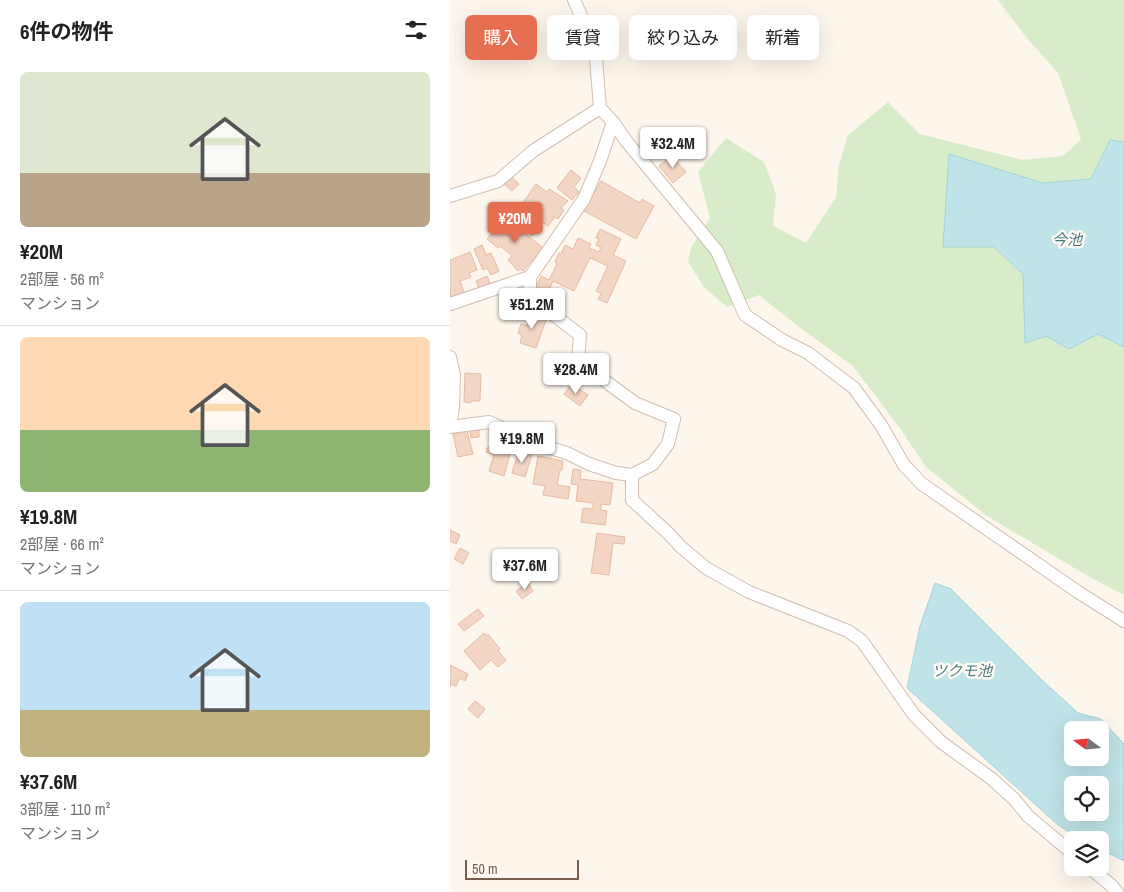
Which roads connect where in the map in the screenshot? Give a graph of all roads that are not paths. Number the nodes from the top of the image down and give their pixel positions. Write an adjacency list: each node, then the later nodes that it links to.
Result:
1 (574, 0): 2 (street)
2 (600, 108): 3 (street); 4 (street)
3 (613, 122): 5 (street); 10 (street)
4 (450, 196)
5 (530, 277): 6 (street); 9 (street)
6 (450, 304)
7 (450, 357): 8 (street)
8 (450, 427): 9 (street)
9 (632, 475): 11 (street)
10 (1124, 621)
11 (1064, 846)
12 (1100, 876): 13 (street)
13 (1117, 892)

